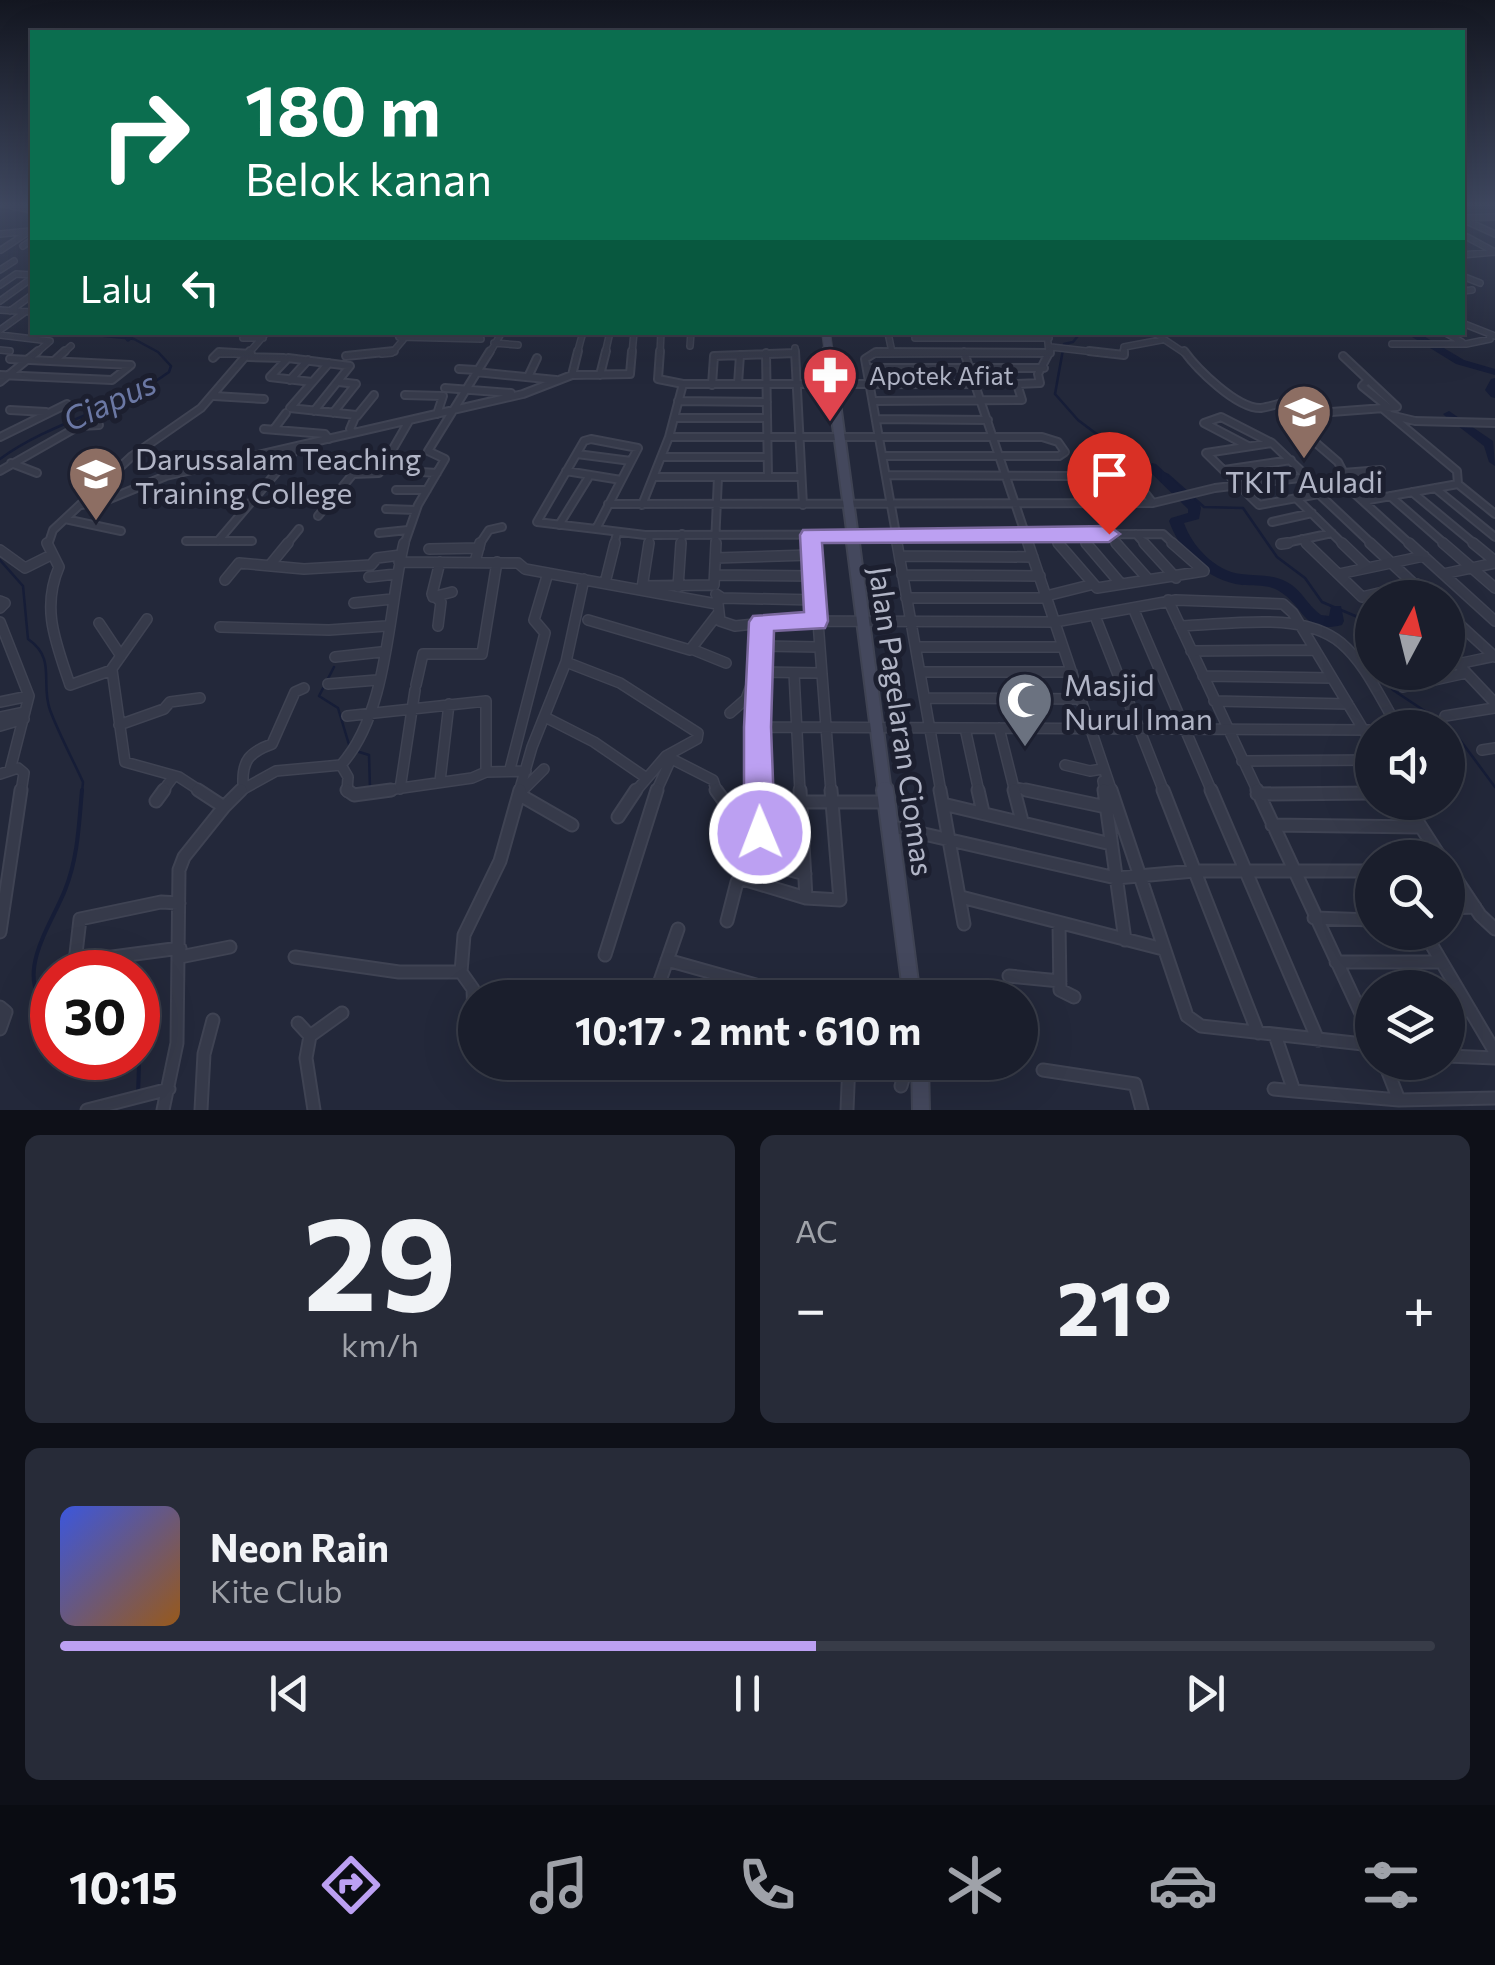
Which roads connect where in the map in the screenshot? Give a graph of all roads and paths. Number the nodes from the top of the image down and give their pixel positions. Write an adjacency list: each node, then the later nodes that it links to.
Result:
1 (14, 262): 2 (street)
2 (0, 270)
3 (30, 277): 7 (street)
4 (1465, 277): 6 (street)
5 (30, 278): 11 (street)
6 (1480, 283)
7 (0, 284)
8 (1472, 290): 9 (street)
9 (1465, 291)
10 (30, 296): 13 (street)
11 (0, 301)
12 (0, 310): 13 (street)
13 (10, 311): 14 (street)
14 (29, 312): 16 (street)
15 (1465, 325): 36 (street)
16 (0, 333): 61 (street)
17 (397, 335): 56 (street)
18 (413, 335): 38 (street)
19 (500, 335): 40 (street)
20 (582, 335): 72 (street)
21 (609, 335): 73 (street)
22 (634, 335): 73 (street)
23 (661, 335): 80 (street)
24 (691, 335): 45 (street)
25 (827, 335): 84 (main road, Jalan Pagelaran Ciomas)
26 (888, 335): 49 (street)
27 (994, 335): 28 (street); 35 (street); 52 (street)
28 (1022, 335): 29 (street)
29 (1048, 335): 47 (street)
30 (1157, 335): 39 (street)
31 (1450, 335): 42 (street)
32 (265, 336): 37 (street); 55 (street)
33 (914, 336): 34 (street); 50 (street)
34 (941, 336): 35 (street)
35 (968, 336)
36 (1492, 336): 42 (street)
37 (242, 338)
38 (481, 339)
39 (1163, 339): 47 (street); 111 (street)
40 (494, 343): 43 (street); 71 (street)
41 (1392, 344): 42 (street)
42 (1466, 344)
43 (518, 345)
44 (71, 346): 63 (street)
45 (690, 346)
46 (0, 350): 61 (street)
47 (1057, 350): 52 (street); 69 (street)
48 (89, 352): 64 (street)
49 (892, 352): 50 (street); 67 (street)
50 (916, 352): 51 (street); 68 (street)
51 (964, 352): 52 (street); 66 (street)
52 (1002, 352)
53 (766, 353): 54 (street); 82 (street); 83 (street)
54 (740, 354): 81 (street); 88 (street)
55 (250, 355): 58 (street); 59 (street); 94 (street)
56 (346, 356)
57 (1343, 356): 104 (street)
58 (213, 358)
59 (284, 358)
60 (538, 358): 75 (street)
61 (28, 360): 63 (street); 74 (street)
62 (308, 360): 65 (street); 76 (street); 76 (street)
63 (54, 361): 64 (street)
64 (78, 362): 74 (street)
65 (329, 363): 78 (street); 79 (street)
66 (969, 367): 68 (street); 69 (street); 86 (street)
67 (866, 368): 68 (street); 85 (street)
68 (922, 368)
69 (1044, 368): 87 (street)
70 (460, 369): 71 (street)
71 (476, 371): 75 (street); 90 (street)
72 (572, 375): 73 (street); 77 (street)
73 (600, 375)
74 (3, 377)
75 (528, 377): 77 (street)
76 (290, 380): 78 (street)
77 (556, 380): 91 (street)
78 (312, 382): 105 (street)
79 (339, 382): 105 (street); 108 (street)
80 (683, 384): 88 (street); 98 (street)
81 (738, 384): 82 (street); 88 (street)
82 (767, 384): 83 (street); 100 (street)
83 (795, 384): 84 (street); 128 (street)
84 (835, 384): 85 (street); 129 (main road, Jalan Pagelaran Ciomas)
85 (870, 384): 86 (street); 99 (street)
86 (975, 384): 87 (street); 96 (street)
87 (1017, 384): 97 (street)
88 (712, 385)
89 (446, 388): 90 (street)
90 (466, 390): 91 (street); 103 (street)
91 (523, 394): 103 (street)
92 (374, 395): 112 (street)
93 (405, 395): 109 (street)
94 (214, 396): 95 (street); 175 (street)
95 (264, 398)
96 (981, 400): 97 (street); 99 (street); 116 (street)
97 (1022, 400): 110 (street)
98 (678, 401): 100 (street); 113 (street)
99 (874, 401): 115 (street)
100 (767, 402): 114 (street)
101 (67, 404): 106 (street)
102 (10, 410): 106 (street)
103 (456, 410): 109 (street); 150 (street)
104 (1386, 410): 111 (street); 118 (street); 163 (street)
105 (314, 411): 108 (street)
106 (51, 412): 122 (street)
107 (286, 413): 123 (street)
108 (333, 413): 112 (street)
109 (437, 414): 117 (street)
110 (1028, 414)
111 (1305, 414): 153 (street)
112 (357, 416): 124 (street)
113 (674, 418): 114 (street); 125 (street)
114 (767, 418): 126 (street)
115 (877, 419): 116 (street); 130 (street)
116 (988, 420): 131 (street)
117 (409, 422): 124 (street); 186 (street)
118 (1495, 422)
119 (98, 425): 143 (street)
120 (0, 428): 122 (street)
121 (264, 428): 123 (street)
122 (17, 429): 127 (street)
123 (274, 430): 132 (street)
124 (353, 433): 132 (street)
125 (669, 436): 126 (street); 139 (street)
126 (767, 436): 128 (street); 140 (street)
127 (0, 437)
128 (797, 437): 129 (street); 160 (street)
129 (838, 437): 130 (street); 179 (main road, Jalan Pagelaran Ciomas)
130 (880, 437): 131 (street); 137 (street)
131 (993, 437): 138 (street); 138 (street)
132 (329, 439): 135 (street)
133 (1272, 443): 134 (street); 134 (street); 141 (street)
134 (1248, 446): 144 (street)
135 (298, 447): 175 (street); 212 (street)
136 (577, 454): 142 (street); 142 (street); 147 (street)
137 (884, 456): 138 (street); 154 (street)
138 (1000, 456): 155 (street)
139 (661, 457): 140 (street); 157 (street)
140 (767, 457): 159 (street)
141 (1290, 460): 144 (street); 161 (street)
142 (632, 461): 162 (street)
143 (11, 464): 148 (street); 149 (street)
144 (1224, 470): 164 (street)
145 (1381, 470): 153 (street)
146 (405, 471): 150 (street)
147 (566, 471): 151 (street); 189 (street)
148 (0, 472)
149 (37, 473)
150 (437, 473): 167 (street)
151 (590, 474): 162 (street); 189 (street)
152 (1130, 474): 174 (street)
153 (1343, 474): 172 (street)
154 (886, 475): 155 (street); 180 (street)
155 (1006, 476): 156 (street); 173 (street)
156 (1072, 476)
157 (654, 477): 158 (street); 177 (street)
158 (718, 477): 159 (street); 178 (street)
159 (768, 477): 160 (street)
160 (801, 477): 181 (street)
161 (1309, 477): 164 (street); 169 (street)
162 (621, 480): 176 (street)
163 (1458, 484): 165 (street); 185 (street)
164 (1242, 488): 171 (street); 174 (street)
165 (1434, 488): 168 (street); 209 (street)
166 (396, 490): 167 (street)
167 (427, 490): 183 (street)
168 (1412, 492): 170 (street); 229 (street)
169 (1320, 495): 171 (street); 228 (street)
170 (1390, 496): 172 (street); 232 (street)
171 (1297, 499): 184 (street)
172 (1363, 501): 221 (street)
173 (1014, 503): 174 (street); 180 (street); 207 (street)
174 (1153, 503)
175 (81, 504): 187 (street)
176 (608, 504): 177 (street); 193 (street)
177 (642, 504): 178 (street)
178 (717, 504): 181 (street); 205 (street)
179 (848, 504): 180 (street); 181 (street); 199 (main road, Jalan Pagelaran Ciomas)
180 (892, 504): 197 (street)
181 (803, 505)
182 (386, 509): 183 (street)
183 (416, 510): 192 (street)
184 (1312, 513): 188 (street); 203 (street)
185 (1495, 514)
186 (318, 516)
187 (65, 518): 194 (street); 218 (street)
188 (1272, 522)
189 (560, 525): 193 (street)
190 (502, 527): 216 (street)
191 (299, 529): 230 (street)
192 (408, 530): 195 (street); 223 (street)
193 (596, 530): 196 (street)
194 (121, 532)
195 (379, 533)
196 (617, 533): 204 (street); 247 (street)
197 (896, 533): 199 (street); 207 (street); 220 (street)
198 (682, 534): 204 (street); 205 (street); 250 (street)
199 (850, 534): 206 (street); 268 (main road, Jalan Pagelaran Ciomas)
200 (1079, 534): 201 (street); 208 (street); 248 (street)
201 (1109, 534): 202 (street); 244 (street)
202 (1136, 534): 242 (street); 242 (street)
203 (1332, 534): 210 (street); 231 (street)
204 (650, 535): 252 (street)
205 (717, 535): 206 (street); 224 (street)
206 (811, 535): 219 (street)
207 (1025, 535): 208 (street); 222 (street)
208 (1052, 535): 249 (street)
209 (1495, 537)
210 (1302, 539): 214 (street); 235 (street)
211 (186, 541): 212 (street)
212 (218, 541): 213 (street)
213 (252, 541)
214 (1280, 544)
215 (429, 548): 216 (street)
216 (479, 548): 226 (street)
217 (0, 550): 218 (street)
218 (51, 555): 297 (street)
219 (812, 555): 224 (street); 239 (street)
220 (900, 556): 222 (street); 237 (street)
221 (1424, 556): 228 (street); 236 (street)
222 (1034, 557): 240 (street)
223 (400, 558): 225 (street); 230 (street); 234 (street)
224 (716, 558): 238 (street)
225 (440, 562): 226 (street); 255 (street)
226 (475, 562): 227 (street)
227 (497, 562): 233 (street); 289 (street)
228 (1393, 562): 231 (street); 246 (street)
229 (1495, 562): 232 (street)
230 (270, 566): 245 (street)
231 (1367, 567): 235 (street)
232 (1472, 568): 236 (street); 251 (street)
233 (548, 573): 243 (street); 349 (street)
234 (396, 574): 241 (street); 258 (street)
235 (1338, 574): 253 (street)
236 (1443, 574): 269 (street)
237 (902, 575): 240 (street); 257 (street)
238 (716, 576): 239 (street); 259 (street)
239 (813, 576): 260 (street)
240 (1040, 576): 256 (street)
241 (369, 577)
242 (1176, 578): 244 (street)
243 (584, 579): 247 (street); 293 (street)
244 (1148, 579): 248 (street)
245 (224, 580)
246 (1412, 580)
247 (605, 582): 252 (street)
248 (1121, 584): 249 (street)
249 (1090, 585): 256 (street)
250 (678, 586): 252 (street); 259 (street)
251 (1495, 588)
252 (641, 589): 259 (street)
253 (1355, 590)
254 (452, 592): 255 (street)
255 (433, 597): 275 (street)
256 (1046, 597): 257 (street); 272 (street)
257 (906, 598): 271 (street)
258 (392, 599): 262 (street); 274 (street)
259 (716, 600): 260 (street); 270 (street); 285 (street)
260 (815, 600): 267 (street)
261 (1168, 600): 263 (street); 276 (street); 277 (street)
262 (354, 603)
263 (1133, 608): 264 (street); 339 (street)
264 (1095, 616): 272 (street); 338 (street)
265 (148, 619): 290 (street)
266 (588, 620): 285 (street)
267 (816, 621): 268 (street); 270 (street); 282 (street)
268 (861, 621): 271 (street); 333 (main road, Jalan Pagelaran Ciomas)
269 (1495, 621)
270 (762, 622): 281 (street)
271 (911, 622): 272 (street); 283 (street)
272 (1055, 622): 284 (street)
273 (99, 623): 290 (street)
274 (386, 626): 278 (street); 288 (street)
275 (438, 626)
276 (1180, 626): 277 (street); 287 (street)
277 (1300, 626): 286 (street); 319 (street)
278 (220, 627)
279 (2, 629): 309 (street)
280 (1465, 629): 291 (street)
281 (759, 646): 282 (street); 298 (street)
282 (818, 646): 302 (street)
283 (916, 646): 284 (street); 300 (street)
284 (1063, 647): 301 (street)
285 (694, 650): 294 (street)
286 (1315, 650): 287 (street); 305 (street)
287 (1191, 651): 304 (street)
288 (382, 652): 292 (street); 306 (street)
289 (481, 655): 296 (street); 318 (street)
290 (121, 656): 297 (street)
291 (1495, 656): 295 (street)
292 (335, 657)
293 (566, 662): 327 (street); 344 (street)
294 (726, 663)
295 (1465, 665)
296 (480, 668)
297 (111, 670): 329 (street)
298 (758, 671): 299 (street); 323 (street); 323 (street)
299 (794, 672): 302 (street); 331 (street)
300 (920, 672): 301 (street); 311 (street)
301 (1072, 672): 312 (street)
302 (821, 673): 332 (street)
303 (1465, 674): 317 (street)
304 (1202, 676): 305 (street); 314 (street)
305 (1332, 678): 316 (street)
306 (377, 680): 307 (street); 321 (street)
307 (328, 684)
308 (304, 688): 358 (street)
309 (29, 696): 313 (street); 324 (street)
310 (200, 698): 329 (street)
311 (925, 698): 312 (street); 334 (street)
312 (1081, 699): 337 (street)
313 (0, 702)
314 (1214, 702): 316 (street); 340 (street)
315 (449, 704): 318 (street); 354 (street); 357 (street)
316 (1348, 704): 322 (street)
317 (1495, 707): 320 (street)
318 (412, 708): 321 (street); 360 (street)
319 (1386, 710)
320 (1465, 712)
321 (371, 713): 325 (street); 347 (street)
322 (1355, 713)
323 (758, 714): 330 (street)
324 (25, 716): 326 (street); 328 (street); 353 (street)
325 (346, 716)
326 (0, 717)
327 (545, 717): 351 (street); 356 (street)
328 (0, 726)
329 (120, 726): 355 (street)
330 (757, 727): 331 (street); 366 (street)
331 (797, 727): 332 (street); 367 (street)
332 (826, 727): 333 (street); 368 (street)
333 (876, 727): 334 (street); 369 (main road, Jalan Pagelaran Ciomas)
334 (930, 728): 335 (street); 370 (street)
335 (965, 728): 336 (street); 373 (street)
336 (999, 728): 337 (street); 359 (street)
337 (1090, 728): 338 (street); 352 (street)
338 (1139, 728): 339 (street); 385 (street)
339 (1184, 729): 340 (street); 386 (street)
340 (1227, 729): 341 (street); 346 (street)
341 (1355, 731)
342 (1495, 748): 343 (street)
343 (1482, 750)
344 (668, 758): 356 (street); 365 (street); 412 (street)
345 (1355, 760): 346 (street)
346 (1242, 761): 363 (street)
347 (341, 765): 358 (street); 360 (street)
348 (1065, 765): 352 (street)
349 (510, 769): 351 (street); 354 (street)
350 (544, 769): 362 (street)
351 (526, 770): 362 (street)
352 (1103, 770): 372 (street); 390 (street)
353 (5, 772): 406 (street)
354 (486, 772): 357 (street)
355 (174, 776): 364 (street); 371 (street)
356 (645, 777): 374 (street)
357 (440, 781): 360 (street)
358 (243, 784): 371 (street)
359 (1014, 787): 372 (street); 376 (street)
360 (400, 789)
361 (1355, 792): 363 (street)
362 (520, 794): 377 (street); 417 (street)
363 (1258, 794): 379 (street)
364 (156, 801)
365 (727, 802): 366 (street); 384 (street)
366 (759, 802): 367 (street); 384 (street)
367 (800, 802): 368 (street); 389 (street)
368 (832, 802): 369 (street); 394 (street)
369 (886, 802): 378 (main road, Jalan Pagelaran Ciomas)
370 (944, 804): 373 (street); 381 (street)
371 (224, 807): 395 (street)
372 (1106, 808): 383 (street)
373 (983, 812): 376 (street)
374 (618, 816)
375 (1416, 820): 380 (street)
376 (1022, 821): 383 (street)
377 (572, 826)
378 (889, 826): 381 (street); 422 (main road, Jalan Pagelaran Ciomas)
379 (1272, 826): 380 (street); 388 (street)
380 (1421, 828): 382 (street)
381 (950, 840): 391 (street); 393 (street)
382 (1429, 840)
383 (1111, 844): 391 (street)
384 (760, 864): 389 (street)
385 (1194, 871): 386 (street); 390 (street); 433 (street)
386 (1245, 871): 388 (street); 436 (street)
387 (1355, 871): 388 (street)
388 (1293, 872): 399 (street)
389 (805, 874): 394 (street)
390 (1137, 874): 391 (street); 409 (street)
391 (1116, 878): 407 (street)
392 (1465, 893): 397 (street)
393 (961, 897): 402 (street); 403 (street)
394 (806, 898): 401 (street)
395 (179, 903): 411 (street); 411 (street)
396 (1465, 910): 397 (street)
397 (1478, 911): 398 (street); 405 (street)
398 (1495, 917)
399 (1314, 918): 400 (street); 415 (street)
400 (1355, 919)
401 (728, 921)
402 (964, 924)
403 (1059, 924): 407 (street); 423 (street)
404 (678, 929): 414 (street)
405 (1495, 929)
406 (0, 932)
407 (1125, 940): 409 (street)
408 (230, 946): 411 (street)
409 (1163, 949): 433 (street)
410 (1434, 950): 416 (street)
411 (180, 952): 446 (street)
412 (604, 955)
413 (294, 957): 417 (street)
414 (667, 960): 420 (street); 421 (street)
415 (1336, 962): 416 (street); 424 (street)
416 (1441, 962): 428 (street)
417 (461, 972): 419 (street)
418 (1009, 976): 423 (street)
419 (467, 980)
420 (660, 980)
421 (738, 980)
422 (910, 980)
423 (1060, 981): 425 (street)
424 (1355, 991)
425 (1074, 997)
426 (0, 1007): 432 (street)
427 (1465, 1012): 428 (street)
428 (1471, 1012): 438 (street)
429 (342, 1013): 435 (street)
430 (213, 1020): 453 (street)
431 (298, 1023): 435 (street)
432 (0, 1029)
433 (1258, 1033): 434 (street)
434 (1276, 1035): 436 (street); 448 (street)
435 (310, 1036): 454 (street)
436 (1318, 1040): 437 (street)
437 (1355, 1043)
438 (1495, 1055): 439 (street)
439 (1465, 1056)
440 (1044, 1070): 457 (street)
441 (848, 1080): 455 (street)
442 (903, 1080): 445 (street)
443 (921, 1080): 456 (main road)
444 (1391, 1080): 450 (street)
445 (901, 1086)
446 (169, 1089): 451 (street); 452 (street)
447 (1274, 1090): 448 (street)
448 (1294, 1091): 450 (street)
449 (1495, 1098): 450 (street)
450 (1399, 1100)
451 (87, 1110)
452 (162, 1110)
453 (201, 1110)
454 (314, 1110)
455 (847, 1110)
456 (922, 1110)
457 (1142, 1110)

